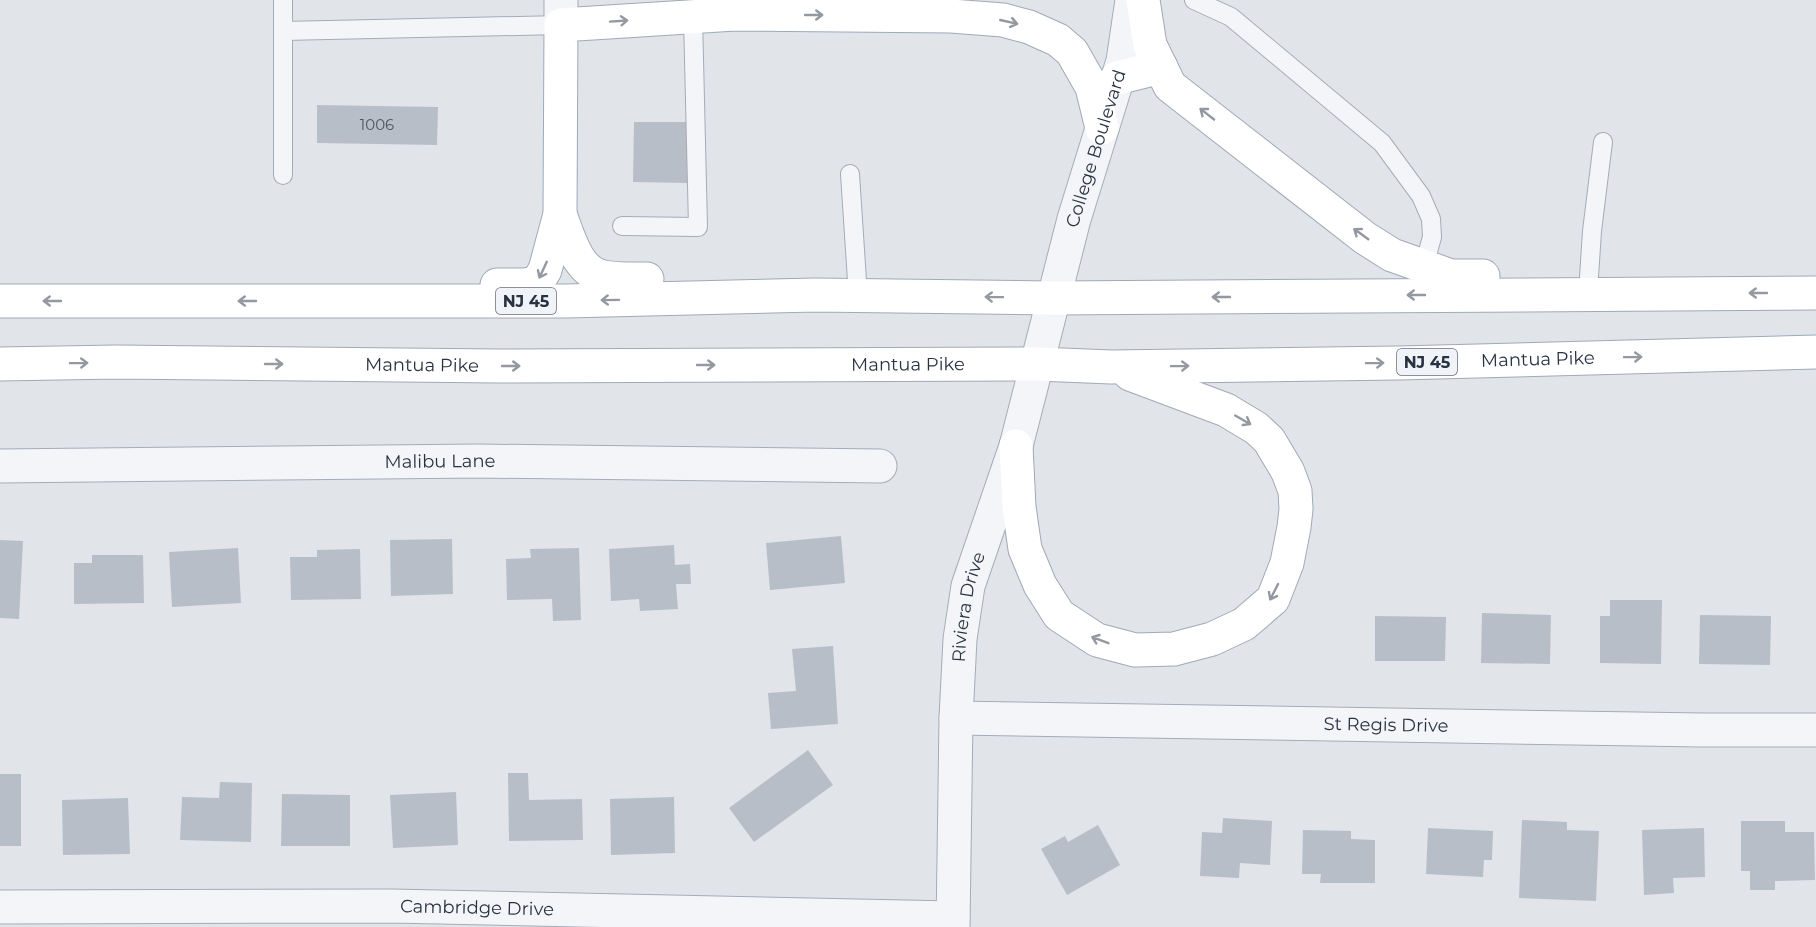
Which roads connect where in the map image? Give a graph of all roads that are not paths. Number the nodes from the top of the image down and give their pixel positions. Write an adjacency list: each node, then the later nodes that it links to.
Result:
1 (283, 0): 7 (lane)
2 (1132, 0): 9 (street, College Boulevard)
3 (1143, 0): 8 (main road)
4 (1194, 0): 16 (lane)
5 (561, 13): 6 (main road, one-way to 6); 7 (lane); 14 (main road)
6 (693, 17): 10 (main road, one-way to 10); 15 (lane)
7 (283, 31): 13 (lane)
8 (1161, 67): 9 (main road); 16 (main road, one-way to 8)
9 (1117, 78): 10 (street, College Boulevard)
10 (1101, 128): 22 (street, College Boulevard)
11 (1603, 142): 17 (lane)
12 (850, 174): 21 (lane)
13 (284, 175)
14 (560, 214): 20 (main road); 24 (main road, one-way to 24)
15 (622, 226)
16 (1424, 266): 17 (main road)
17 (1589, 277): 18 (main road)
18 (1679, 293): 19 (main road, NJ 45, one-way to 18); 22 (main road, NJ 45, one-way to 22)
19 (1816, 293)
20 (815, 295): 21 (main road, NJ 45); 24 (main road, NJ 45, one-way to 24)
21 (858, 296): 22 (main road, NJ 45, one-way to 21)
22 (1053, 298): 27 (street, Riviera Drive)
23 (0, 301): 24 (main road, NJ 45, one-way to 23)
24 (284, 301)
25 (1816, 352): 28 (main road, Mantua Pike / NJ 45, one-way to 25)
26 (0, 364): 27 (main road, Mantua Pike / NJ 45, one-way to 27)
27 (1038, 364): 28 (main road, Mantua Pike / NJ 45); 29 (street, Riviera Drive)
28 (1111, 367): 29 (main road, one-way to 29)
29 (1016, 446): 32 (street, Riviera Drive)
30 (0, 466): 31 (street, Malibu Lane)
31 (880, 466)
32 (956, 718): 33 (street, St Regis Drive); 35 (street, Riviera Drive)
33 (1816, 730)
34 (0, 907): 35 (street, Cambridge Drive)
35 (953, 923)

